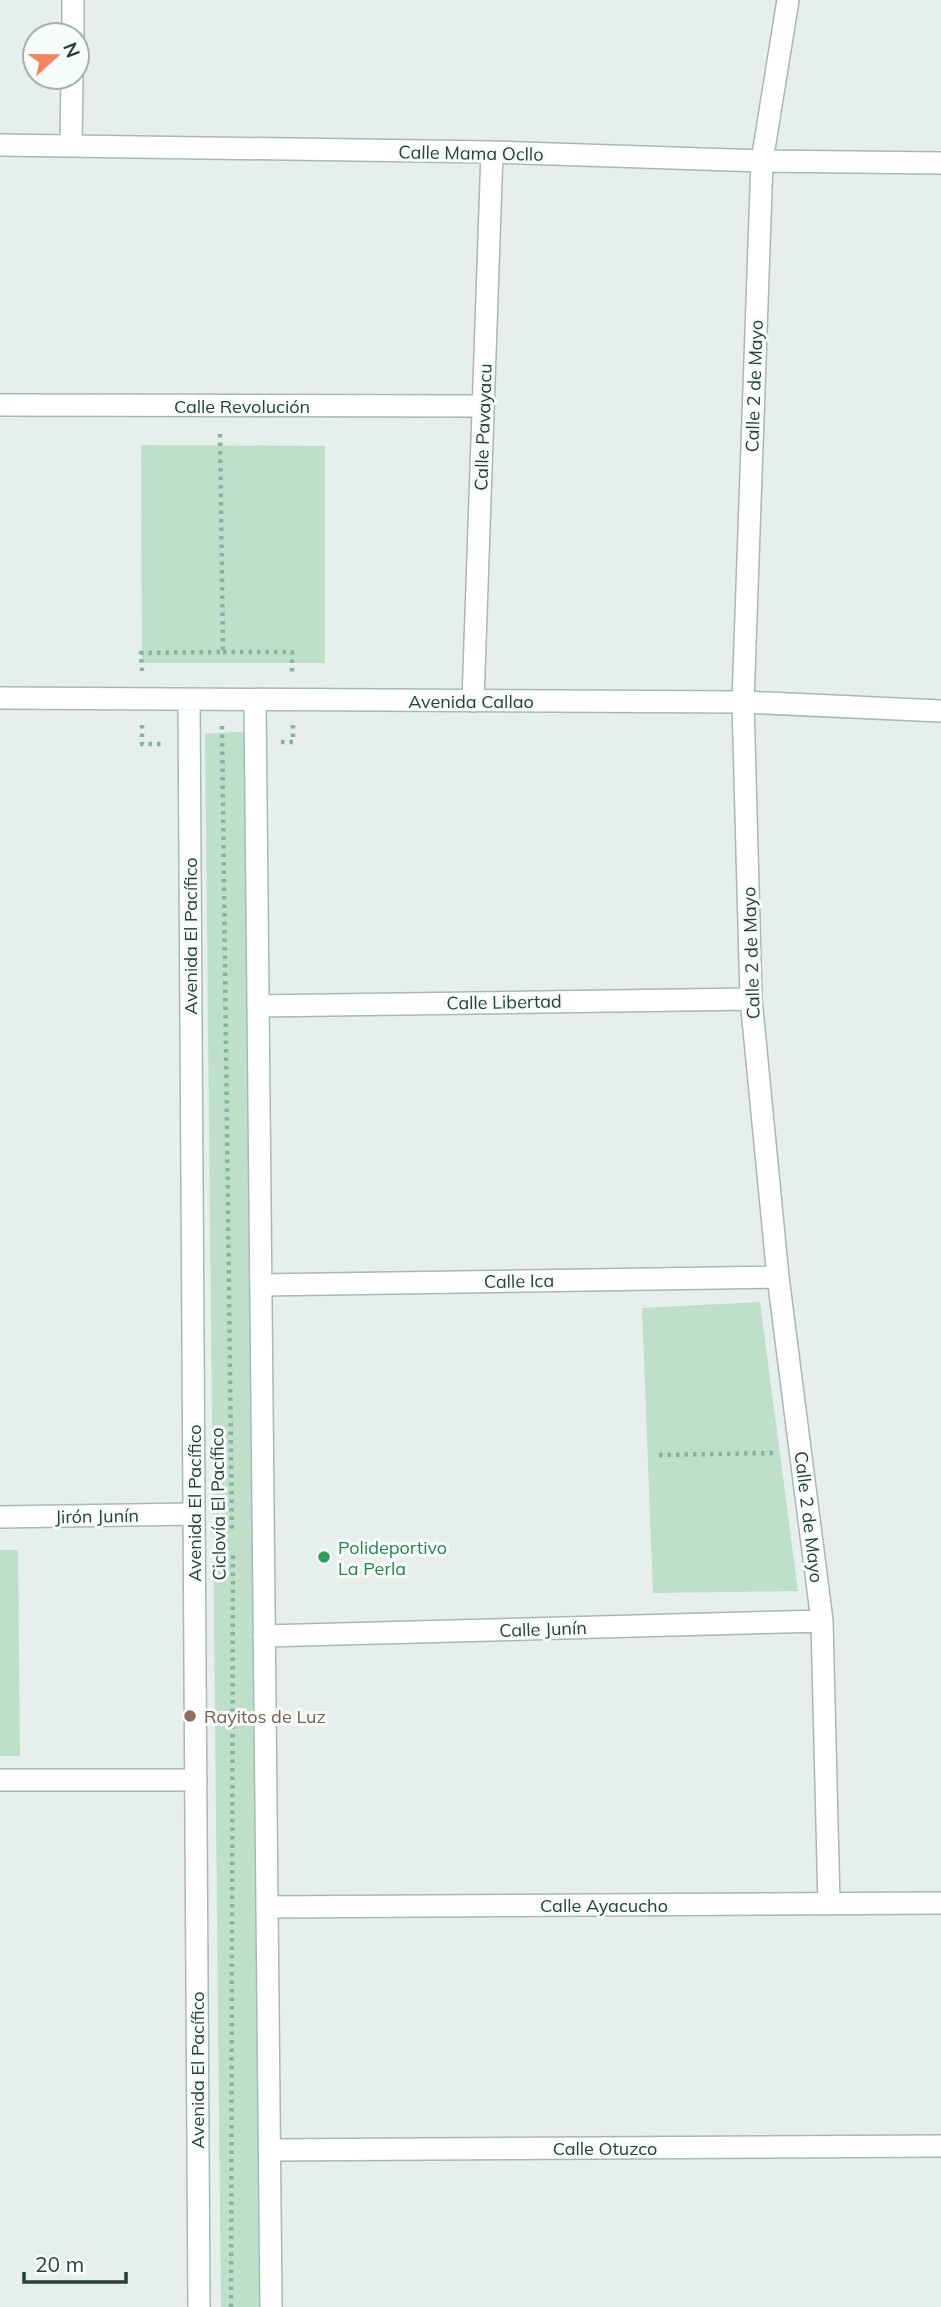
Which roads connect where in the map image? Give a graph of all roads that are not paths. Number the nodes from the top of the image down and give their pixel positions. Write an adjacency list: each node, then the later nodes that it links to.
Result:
1 (73, 0): 3 (street)
2 (788, 0): 8 (street, Calle 2 de Mayo)
3 (73, 21)
4 (72, 91): 6 (street)
5 (0, 145): 6 (street, Calle Mama Ocllo)
6 (71, 146): 7 (street, Calle Mama Ocllo)
7 (492, 152): 8 (street, Calle Mama Ocllo); 11 (street, Calle Pavayacu)
8 (762, 161): 9 (street, Calle Mama Ocllo); 16 (street, Calle 2 de Mayo)
9 (941, 163)
10 (0, 405): 11 (street, Calle Revolución)
11 (483, 406): 15 (street, Calle Pavayacu)
12 (0, 698): 13 (street, Avenida Callao)
13 (189, 700): 14 (street, Avenida Callao); 22 (street, Avenida El Pacífico)
14 (254, 700): 15 (street, Avenida Callao); 19 (street)
15 (473, 701): 16 (street, Avenida Callao)
16 (743, 702): 17 (street, Avenida Callao); 18 (street, Calle 2 de Mayo)
17 (941, 711)
18 (751, 999): 19 (street, Calle Libertad); 20 (street, Calle 2 de Mayo)
19 (258, 1006): 21 (street)
20 (778, 1277): 21 (street, Calle Ica); 24 (street, Calle 2 de Mayo)
21 (261, 1285): 25 (street)
22 (194, 1514): 23 (street, Jirón Junín); 27 (street, Avenida El Pacífico)
23 (0, 1517)
24 (822, 1621): 25 (street, Calle Junín); 29 (street, Calle 2 de Mayo)
25 (264, 1636): 30 (street)
26 (0, 1780): 27 (street)
27 (195, 1780): 33 (street, Avenida El Pacífico)
28 (941, 1903): 29 (street, Calle Ayacucho)
29 (830, 1904): 30 (street, Calle Ayacucho)
30 (267, 1907): 32 (street)
31 (941, 2146): 32 (street, Calle Otuzco)
32 (269, 2150): 34 (street)
33 (199, 2307)
34 (271, 2307)

